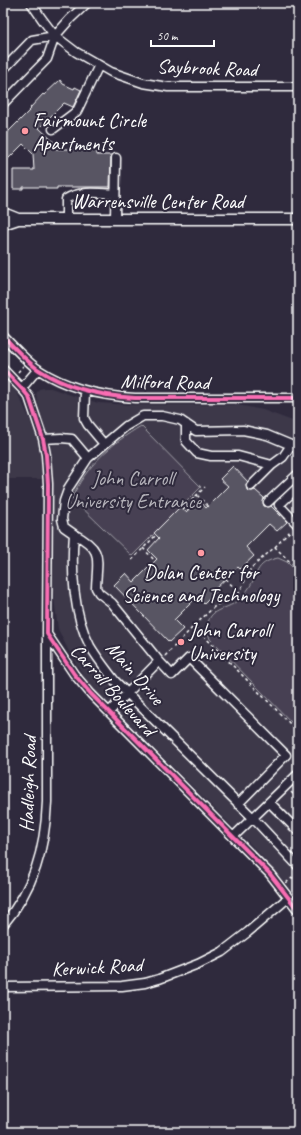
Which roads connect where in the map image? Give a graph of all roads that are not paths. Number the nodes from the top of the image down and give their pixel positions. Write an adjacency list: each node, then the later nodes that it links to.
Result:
1 (31, 3): 3 (street, Saybrook Road)
2 (88, 3): 3 (street)
3 (55, 36): 4 (street, Saybrook Road); 5 (street); 7 (street)
4 (99, 65): 6 (street, Saybrook Road); 8 (street)
5 (3, 70)
6 (298, 86)
7 (3, 104)
8 (53, 129)
9 (116, 158): 10 (street)
10 (115, 194): 13 (street); 14 (street)
11 (3, 213): 12 (main road, Warrensville Center Road)
12 (18, 219): 13 (main road, Warrensville Center Road); 16 (main road, Warrensville Center Road)
13 (66, 219): 14 (main road, Warrensville Center Road)
14 (115, 219): 15 (main road, Warrensville Center Road)
15 (298, 219)
16 (3, 224)
17 (3, 336): 19 (street, Milford Road)
18 (3, 369): 20 (street, Carroll Boulevard)
19 (38, 369): 20 (street); 21 (street, Milford Road)
20 (22, 388): 24 (street, Carroll Boulevard)
21 (85, 391): 22 (street, Milford Road); 25 (street)
22 (298, 398)
23 (186, 424): 25 (street); 26 (street); 28 (street)
24 (42, 439): 27 (street); 35 (street, Carroll Boulevard)
25 (104, 444): 27 (street)
26 (294, 447): 28 (street)
27 (88, 458): 34 (street)
28 (272, 465): 30 (street)
29 (298, 474): 32 (street)
30 (251, 486)
31 (298, 487): 33 (street)
32 (268, 502)
33 (297, 524)
34 (74, 534): 36 (street); 37 (street, Main Drive)
35 (47, 634): 38 (street, Carroll Boulevard); 48 (street, Hadleigh Road)
36 (159, 661): 37 (street); 41 (street)
37 (127, 694): 38 (street); 41 (street, Main Drive)
38 (109, 712): 44 (street, Carroll Boulevard)
39 (298, 774): 40 (street)
40 (269, 802): 42 (street); 43 (street)
41 (238, 804): 42 (street, Main Drive)
42 (252, 818): 44 (street); 45 (street, Main Drive)
43 (298, 831)
44 (233, 837): 46 (street, Carroll Boulevard)
45 (298, 866)
46 (288, 898): 47 (street, Carroll Boulevard); 49 (street, Kerwick Road)
47 (298, 910)
48 (3, 925)
49 (3, 987)

